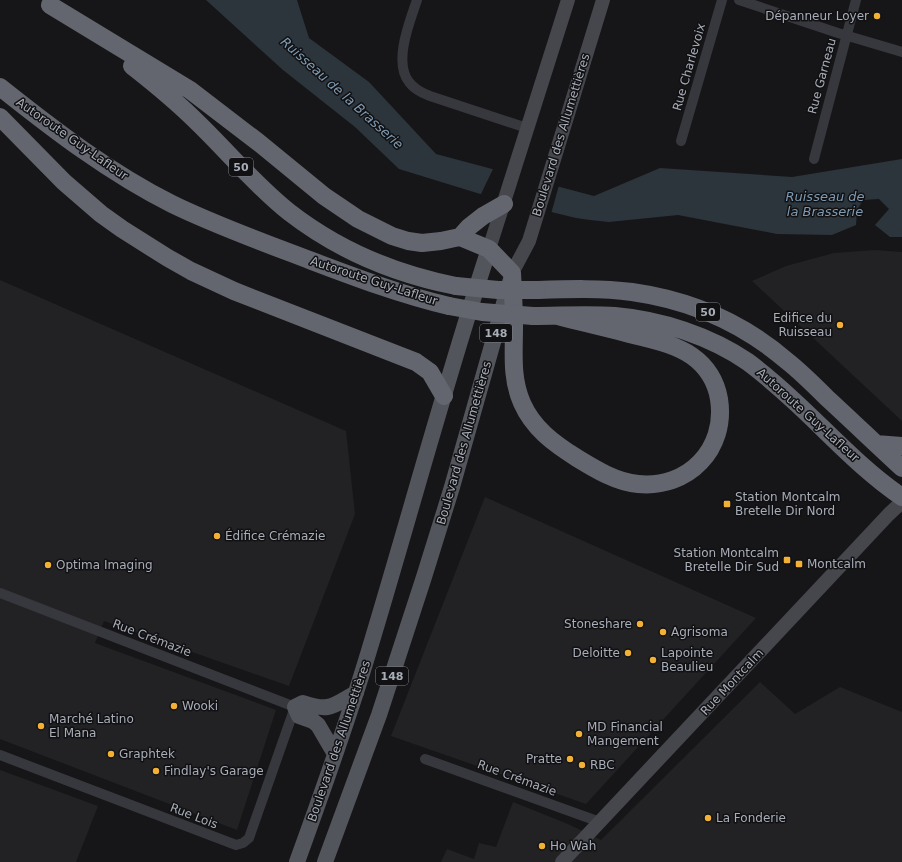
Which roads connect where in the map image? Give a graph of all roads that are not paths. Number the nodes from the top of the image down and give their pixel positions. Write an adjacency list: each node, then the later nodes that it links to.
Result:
1 (417, 0): 12 (street)
2 (568, 0): 12 (main road, Boulevard des Allumettières)
3 (603, 0): 18 (main road, Boulevard des Allumettières)
4 (722, 0): 13 (street, Rue Charlevoix)
5 (739, 0): 8 (street)
6 (856, 0): 8 (street, Rue Garneau)
7 (47, 3): 16 (highway); 21 (highway, Autoroute Guy-Lafleur / 50, bridge)
8 (846, 35): 9 (street); 14 (street, Rue Garneau)
9 (902, 52)
10 (0, 87): 19 (highway, Autoroute Guy-Lafleur / 50, bridge)
11 (0, 117): 20 (highway)
12 (527, 128): 15 (main road, Boulevard des Allumettières)
13 (681, 140)
14 (814, 159)
15 (498, 210): 16 (highway); 17 (main road, Boulevard des Allumettières)
16 (460, 237): 17 (highway)
17 (490, 249): 18 (highway); 20 (main road, Boulevard des Allumettières)
18 (512, 273): 19 (highway); 34 (main road, Boulevard des Allumettières / 148)
19 (558, 316): 24 (highway, Autoroute Guy-Lafleur / 50)
20 (444, 396): 27 (main road, Boulevard des Allumettières / 148)
21 (876, 444): 22 (highway); 23 (highway, Autoroute Guy-Lafleur / 50)
22 (902, 446)
23 (902, 468)
24 (902, 497)
25 (902, 502): 32 (main road, Rue Montcalm)
26 (0, 593): 28 (street, Rue Crémazie)
27 (356, 692): 28 (main road); 29 (main road, Boulevard des Allumettières / 148)
28 (295, 707): 29 (main road); 30 (street, Rue Lois)
29 (335, 754): 33 (main road, Boulevard des Allumettières / 148)
30 (0, 755)
31 (425, 759): 32 (street, Rue Crémazie)
32 (600, 822): 35 (main road, Rue Montcalm)
33 (297, 862)
34 (325, 862)
35 (562, 862)

